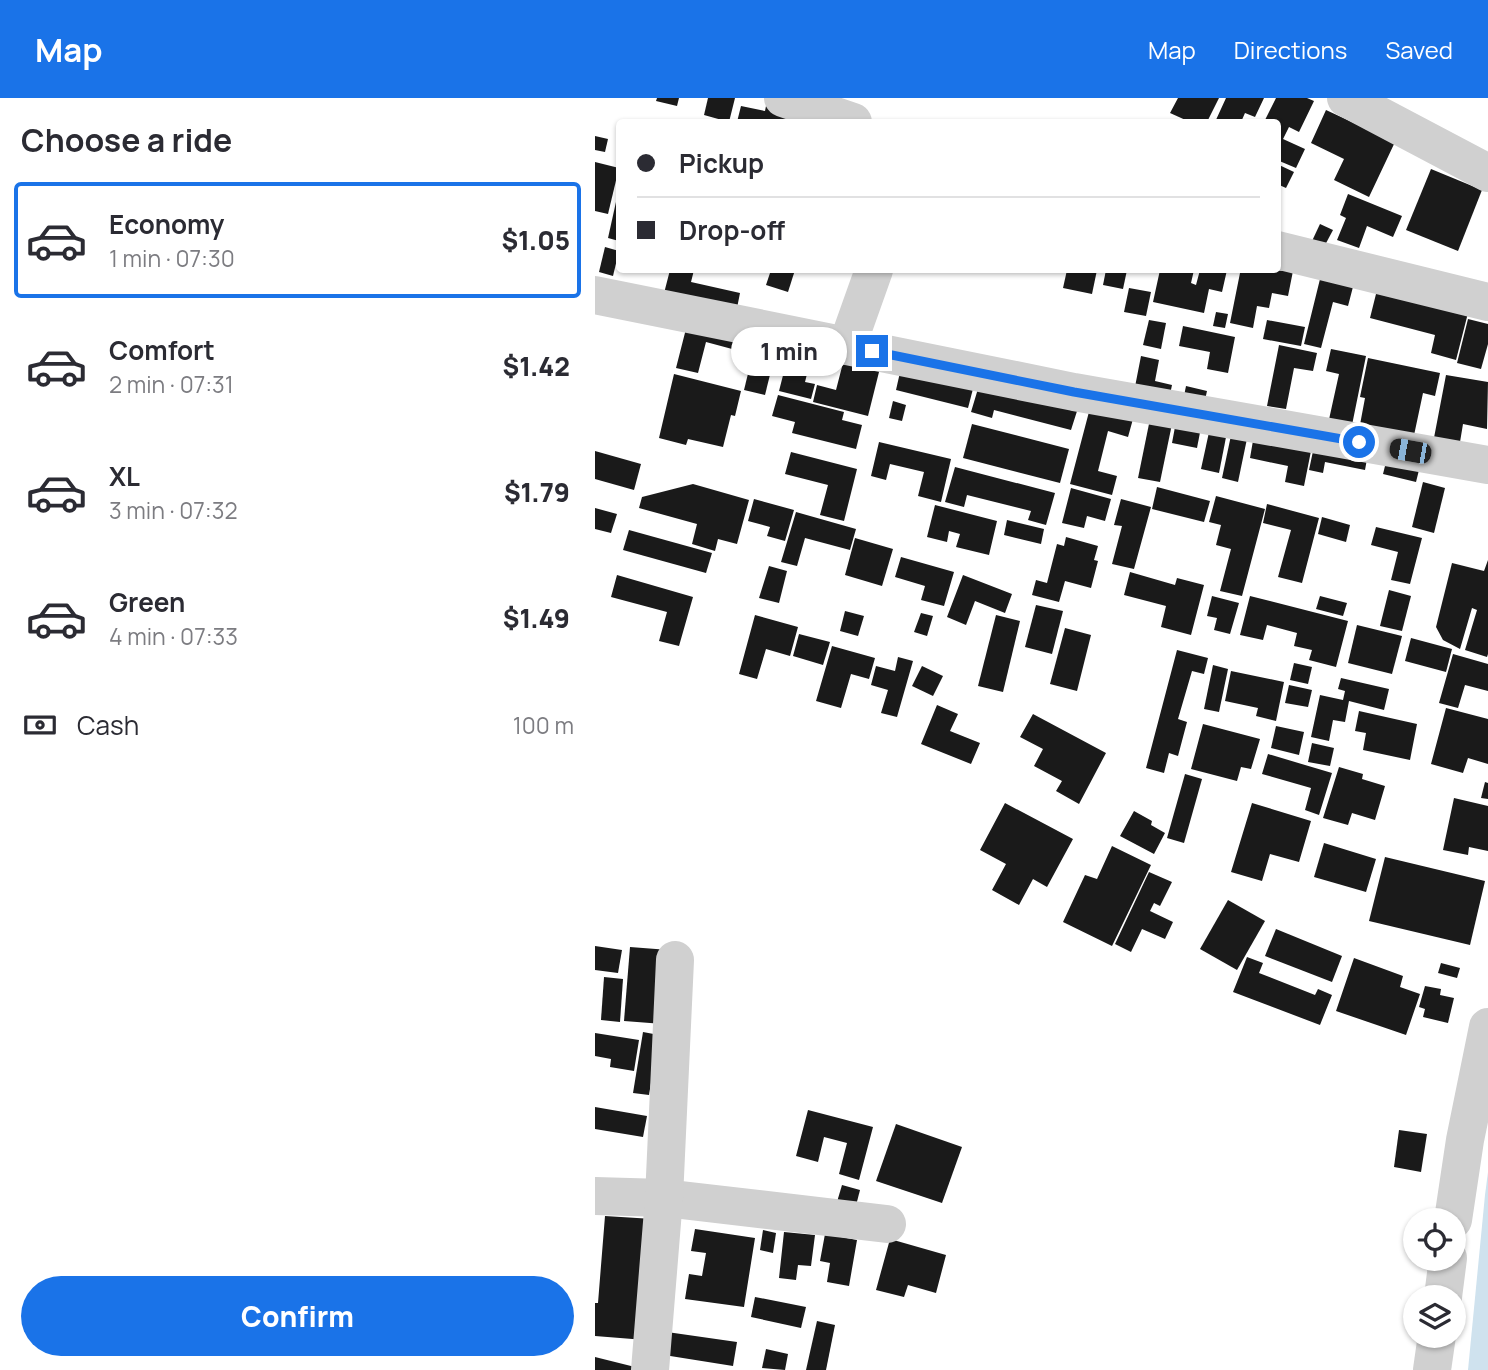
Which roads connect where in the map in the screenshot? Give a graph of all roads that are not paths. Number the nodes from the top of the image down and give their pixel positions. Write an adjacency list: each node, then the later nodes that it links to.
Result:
1 (783, 98): 3 (street)
2 (1346, 98): 4 (street)
3 (844, 119)
4 (1488, 173)
5 (1281, 251): 8 (street)
6 (873, 273): 9 (street)
7 (595, 295): 9 (street)
8 (1488, 302)
9 (847, 346): 10 (street)
10 (1488, 465)
11 (675, 960): 14 (street)
12 (1488, 1027): 15 (street)
13 (595, 1196): 14 (street)
14 (664, 1198): 16 (street); 18 (street)
15 (1455, 1208)
16 (887, 1224)
17 (1435, 1348): 19 (street)
18 (650, 1370)
19 (1432, 1370)

